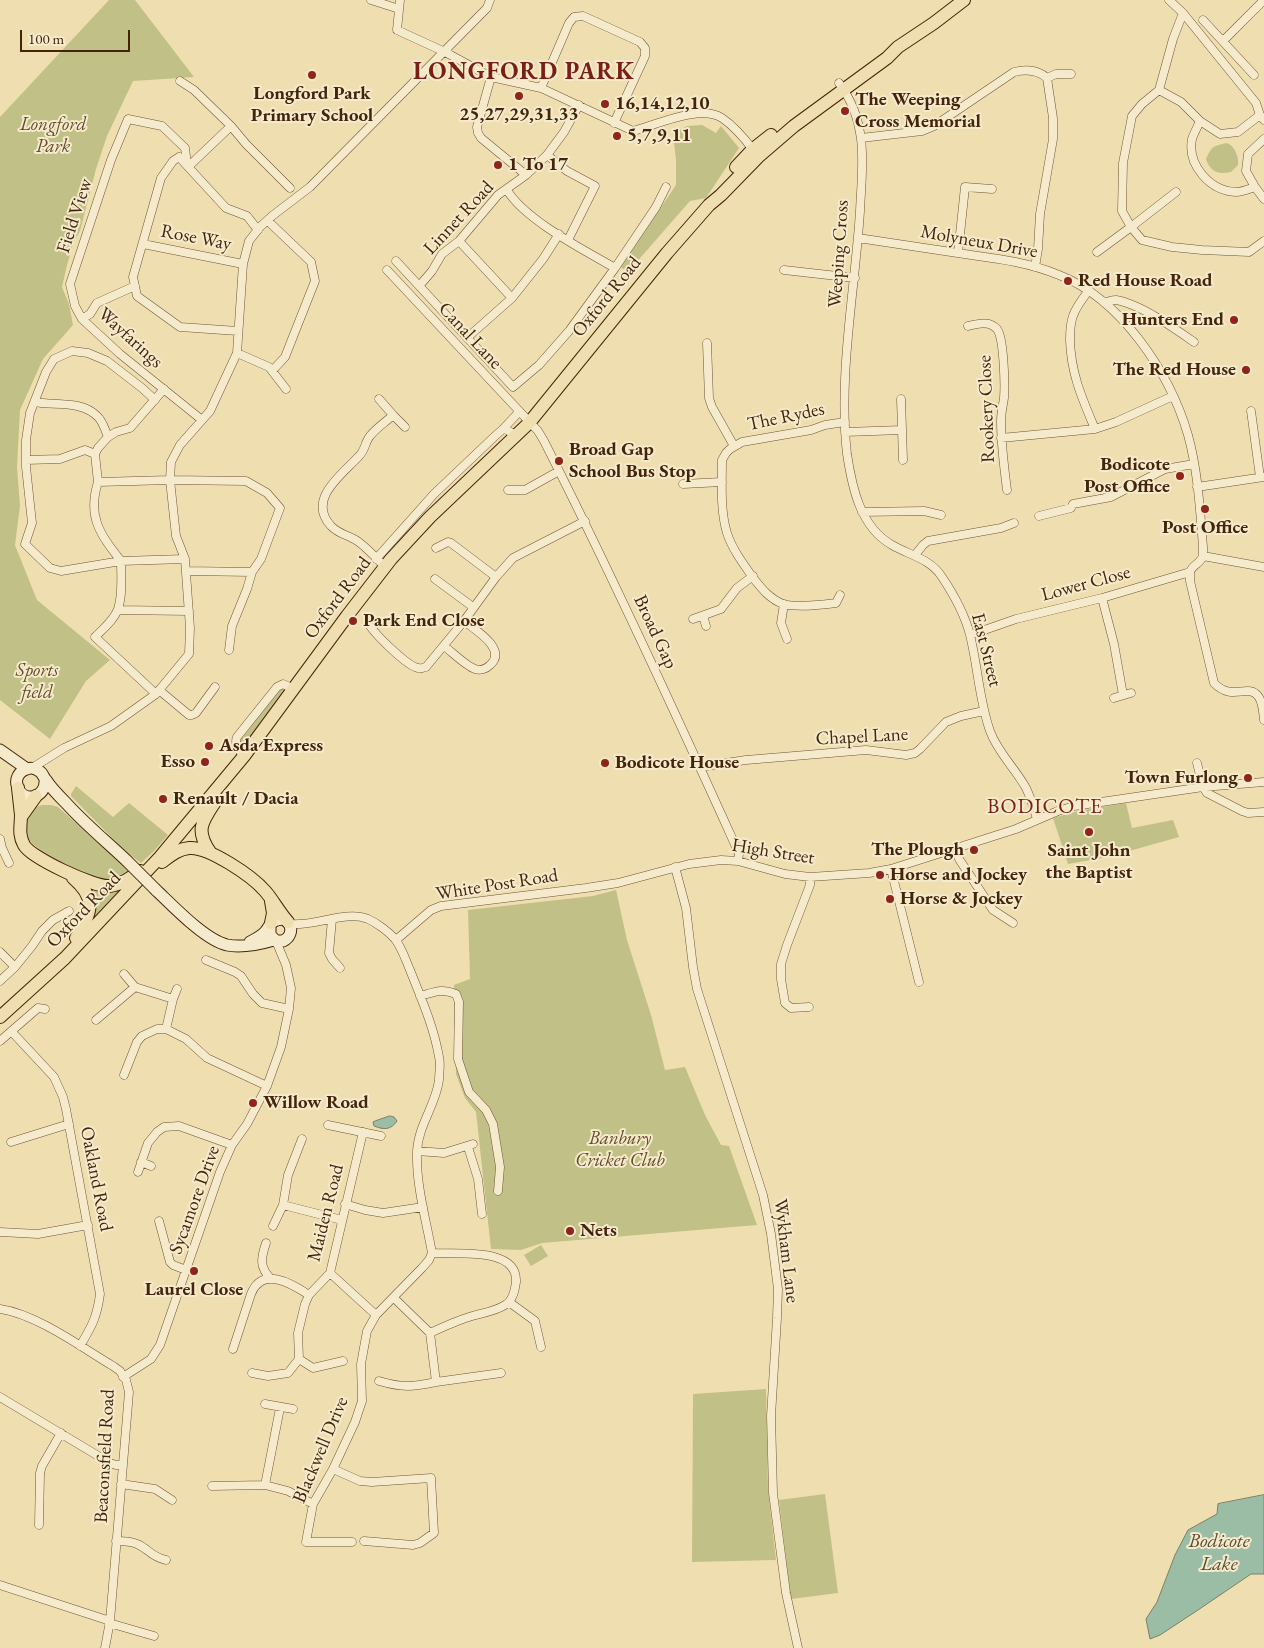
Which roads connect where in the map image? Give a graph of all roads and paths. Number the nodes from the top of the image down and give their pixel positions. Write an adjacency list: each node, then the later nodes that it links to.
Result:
1 (371, 0): 7 (street)
2 (400, 0): 7 (street)
3 (490, 0): 11 (street)
4 (964, 0): 17 (main road, Oxford Road)
5 (1169, 0): 8 (street)
6 (1264, 0): 10 (street)
7 (399, 9): 11 (street)
8 (1184, 13): 19 (street); 21 (street)
9 (1203, 20): 10 (street)
10 (1223, 42): 14 (street)
11 (445, 52): 13 (street); 38 (street)
12 (1071, 74): 15 (street)
13 (491, 76): 18 (street); 30 (street)
14 (1254, 76)
15 (1047, 78): 25 (street); 51 (street)
16 (180, 81): 24 (street)
17 (841, 86): 25 (street, Weeping Cross); 27 (main road, Oxford Road)
18 (541, 88): 20 (street); 23 (street)
19 (1159, 90): 22 (street); 39 (street)
20 (579, 105): 23 (street); 28 (street, Linnet Road)
21 (1262, 117): 22 (street)
22 (1200, 121): 32 (street)
23 (614, 122): 27 (street)
24 (231, 126): 29 (street); 33 (street)
25 (861, 138): 42 (street, Weeping Cross)
26 (1264, 139): 32 (street)
27 (756, 153): 81 (main road, Oxford Road)
28 (547, 155): 30 (street, Linnet Road); 43 (street)
29 (187, 166): 40 (street); 46 (street); 61 (street, Field View)
30 (526, 175): 35 (street, Linnet Road)
31 (666, 187): 52 (street)
32 (1255, 187): 37 (street)
33 (290, 188)
34 (992, 189): 48 (street)
35 (507, 190): 41 (street); 44 (street, Linnet Road)
36 (1176, 192): 39 (street)
37 (1264, 199)
38 (268, 221): 40 (street); 68 (street)
39 (1131, 227): 45 (street); 47 (street)
40 (258, 230): 50 (street)
41 (559, 234): 43 (street); 59 (street)
42 (858, 238): 48 (street, Molyneux Drive); 55 (street, Weeping Cross)
43 (568, 240): 52 (street)
44 (459, 242): 56 (street, Linnet Road); 59 (street)
45 (1264, 242)
46 (143, 244): 50 (street, Rose Way); 57 (street)
47 (1097, 252)
48 (958, 253): 51 (street, Molyneux Drive)
49 (396, 262): 56 (street)
50 (243, 264): 63 (street)
51 (1035, 267): 58 (street, Molyneux Drive)
52 (615, 268): 64 (street)
53 (387, 270): 77 (street, Canal Lane)
54 (784, 270): 55 (street)
55 (855, 278): 80 (street, Weeping Cross)
56 (420, 285): 64 (street)
57 (135, 286): 61 (street, Wayfarings); 63 (street)
58 (1088, 290): 60 (street, Molyneux Drive); 83 (street)
59 (512, 298): 64 (street)
60 (1105, 303): 65 (street); 71 (street, Molyneux Drive)
61 (82, 319): 69 (street, Wayfarings)
62 (968, 326): 89 (street, Rookery Close)
63 (238, 331): 67 (street)
64 (468, 337)
65 (1194, 342)
66 (707, 343): 90 (street, The Rydes)
67 (237, 353): 68 (street); 79 (street)
68 (272, 371): 70 (street)
69 (164, 389): 74 (street); 79 (street, Wayfarings)
70 (286, 389)
71 (1173, 396): 83 (street); 94 (street, Molyneux Drive)
72 (379, 399): 78 (street)
73 (901, 399): 85 (street)
74 (155, 400): 75 (street); 88 (street)
75 (35, 402): 88 (street); 92 (street)
76 (1251, 410): 96 (street)
77 (519, 412): 81 (street, Canal Lane); 84 (street)
78 (393, 415): 82 (street); 114 (street)
79 (202, 420): 97 (street)
80 (845, 422): 86 (street, Weeping Cross); 90 (street, The Rydes)
81 (529, 423): 87 (main road, Oxford Road); 95 (street, Broad Gap)
82 (405, 427)
83 (1095, 429): 89 (street)
84 (503, 430): 87 (street); 114 (street)
85 (902, 430): 86 (street); 93 (street)
86 (845, 432): 104 (street, East Street)
87 (517, 436): 114 (main road, Oxford Road)
88 (108, 437): 91 (street)
89 (1001, 438): 103 (street, Rookery Close)
90 (734, 446): 99 (street, The Rydes)
91 (95, 454): 92 (street); 98 (street)
92 (26, 460): 113 (street)
93 (903, 460)
94 (1194, 464): 101 (street, Molyneux Drive); 106 (street)
95 (560, 471): 102 (street); 107 (street, Broad Gap)
96 (1262, 477): 101 (street)
97 (170, 480): 98 (street); 112 (street); 117 (street)
98 (98, 482): 113 (street)
99 (722, 482): 100 (street); 119 (street, The Rydes)
100 (683, 484)
101 (1197, 487): 111 (street, Molyneux Drive)
102 (508, 490)
103 (1007, 490)
104 (862, 512): 105 (street); 110 (street, East Street)
105 (941, 516)
106 (1039, 516)
107 (585, 521): 120 (street); 151 (street, Broad Gap)
108 (1014, 523): 110 (street)
109 (436, 548): 120 (street)
110 (915, 555): 135 (street, East Street)
111 (1203, 556): 115 (street); 118 (street)
112 (185, 559): 113 (street); 116 (street)
113 (121, 561): 127 (street)
114 (381, 563): 153 (main road, Oxford Road)
115 (1264, 568)
116 (186, 571): 117 (street); 128 (street)
117 (252, 572): 138 (street)
118 (1190, 572): 123 (street, Lower Close); 143 (street)
119 (753, 576): 125 (street, The Rydes); 130 (street)
120 (496, 577): 126 (street)
121 (435, 579): 126 (street)
122 (840, 595): 124 (street)
123 (1102, 598): 135 (street, Lower Close); 144 (street)
124 (836, 603): 125 (street, The Rydes); 129 (street)
125 (784, 604): 136 (street)
126 (474, 607): 132 (street)
127 (118, 610): 128 (street); 141 (street)
128 (189, 611): 141 (street)
129 (840, 612)
130 (702, 616): 131 (street); 134 (street)
131 (693, 619)
132 (464, 621): 137 (street); 137 (street)
133 (370, 626): 137 (street)
134 (706, 626)
135 (970, 635): 146 (street, East Street)
136 (787, 639)
137 (444, 646)
138 (229, 650)
139 (215, 687): 141 (street)
140 (1264, 689): 143 (street)
141 (158, 692): 149 (street)
142 (1132, 694): 144 (street)
143 (1256, 694): 147 (street)
144 (1123, 696): 145 (street)
145 (1114, 698)
146 (984, 712): 151 (street, Chapel Lane); 162 (street, East Street)
147 (1264, 720)
148 (2, 752): 152 (street); 156 (street)
149 (54, 754): 152 (street); 154 (street)
150 (1197, 763): 157 (street)
151 (699, 766): 167 (street, Broad Gap)
152 (29, 768): 154 (street); 156 (street)
153 (232, 771): 165 (main road); 166 (main road, Oxford Road)
154 (44, 776): 158 (street); 159 (street)
155 (1264, 782): 157 (street, High Street)
156 (17, 784): 158 (street); 161 (main road)
157 (1203, 787): 160 (street); 162 (street, High Street)
158 (38, 795): 159 (street); 161 (main road)
159 (68, 805): 182 (street, bridge)
160 (1264, 812)
161 (21, 817): 171 (main road)
162 (1038, 819): 164 (street, High Street)
163 (0, 839): 168 (street)
164 (955, 848): 170 (street, High Street); 177 (street)
165 (210, 852): 172 (main road); 174 (main road)
166 (160, 857): 171 (main road); 172 (main road, Oxford Road)
167 (738, 861): 169 (street, High Street); 173 (street, High Street)
168 (9, 863)
169 (676, 867): 181 (street, White Post Road); 269 (street, Wykham Lane)
170 (891, 868): 173 (street, High Street); 191 (street)
171 (68, 873): 184 (main road)
172 (145, 873): 184 (main road, Oxford Road)
173 (810, 877): 196 (street)
174 (271, 899): 178 (main road); 179 (main road)
175 (69, 911): 187 (street)
176 (332, 919): 179 (street); 181 (street); 188 (street)
177 (1013, 923)
178 (270, 924): 179 (street); 180 (street); 182 (street)
179 (289, 929): 180 (street); 186 (street, Sycamore Drive)
180 (275, 940): 182 (street); 186 (street, Sycamore Drive)
181 (396, 940): 194 (street)
182 (244, 945)
183 (0, 952): 187 (street)
184 (65, 958): 199 (main road, Oxford Road)
185 (206, 960): 198 (street)
186 (286, 964): 198 (street, Sycamore Drive)
187 (15, 967): 190 (street)
188 (340, 968)
189 (124, 974): 192 (street)
190 (0, 981)
191 (919, 982)
192 (135, 986): 195 (street); 200 (street)
193 (177, 989): 195 (street)
194 (420, 996): 213 (street); 217 (street)
195 (173, 999): 201 (street)
196 (810, 1007)
197 (45, 1009): 202 (street)
198 (289, 1009): 205 (street, Sycamore Drive)
199 (0, 1016)
200 (96, 1020)
201 (166, 1029): 204 (street); 205 (street)
202 (12, 1032): 203 (street); 206 (street, Oakland Road)
203 (0, 1041)
204 (124, 1075)
205 (267, 1086): 212 (street, Sycamore Drive)
206 (69, 1124): 211 (street); 224 (street, Oakland Road)
207 (328, 1125): 208 (street)
208 (363, 1132): 209 (street); 218 (street, Maiden Road)
209 (381, 1136)
210 (302, 1139): 219 (street)
211 (11, 1142)
212 (232, 1145): 214 (street); 229 (street, Sycamore Drive)
213 (417, 1151): 220 (street); 221 (street)
214 (141, 1162): 215 (street); 216 (street)
215 (150, 1166)
216 (138, 1172)
217 (498, 1191)
218 (345, 1204): 220 (street); 222 (street, Maiden Road)
219 (283, 1205): 222 (street); 225 (street)
220 (423, 1208): 228 (street)
221 (482, 1214)
222 (342, 1220): 230 (street, Maiden Road)
223 (159, 1222): 229 (street)
224 (88, 1225): 226 (street); 238 (street, Oakland Road)
225 (273, 1226)
226 (0, 1232)
227 (266, 1243): 231 (street)
228 (432, 1253): 233 (street, Blackwell Drive); 234 (street)
229 (186, 1270): 245 (street, Sycamore Drive)
230 (330, 1273): 232 (street, Maiden Road); 236 (street)
231 (271, 1279): 232 (street); 240 (street)
232 (309, 1295): 241 (street, Maiden Road)
233 (394, 1298): 236 (street, Blackwell Drive); 237 (street)
234 (509, 1302): 237 (street); 239 (street)
235 (0, 1309): 238 (street, Beaconsfield Road)
236 (376, 1315): 254 (street, Blackwell Drive)
237 (430, 1333): 247 (street)
238 (80, 1346): 245 (street, Beaconsfield Road)
239 (541, 1347)
240 (233, 1349)
241 (298, 1359): 242 (street); 243 (street)
242 (343, 1360)
243 (252, 1373)
244 (501, 1373): 247 (street)
245 (123, 1377): 253 (street, Beaconsfield Road)
246 (379, 1381): 247 (street)
247 (436, 1382)
248 (0, 1397): 252 (street)
249 (265, 1404): 250 (street)
250 (280, 1408): 251 (street); 256 (street)
251 (294, 1409)
252 (61, 1433): 253 (street); 260 (street)
253 (123, 1465): 255 (street, Beaconsfield Road)
254 (333, 1469): 259 (street, Blackwell Drive); 263 (street)
255 (121, 1484): 258 (street); 261 (street, Beaconsfield Road)
256 (265, 1485): 257 (street); 259 (street)
257 (212, 1486)
258 (172, 1500)
259 (314, 1504): 262 (street, Blackwell Drive)
260 (39, 1525)
261 (116, 1541): 264 (street); 266 (street, Beaconsfield Road)
262 (352, 1542)
263 (364, 1542)
264 (166, 1560)
265 (0, 1585): 266 (street)
266 (109, 1622): 267 (street); 268 (street, Beaconsfield Road)
267 (154, 1636)
268 (105, 1648)
269 (798, 1648)

